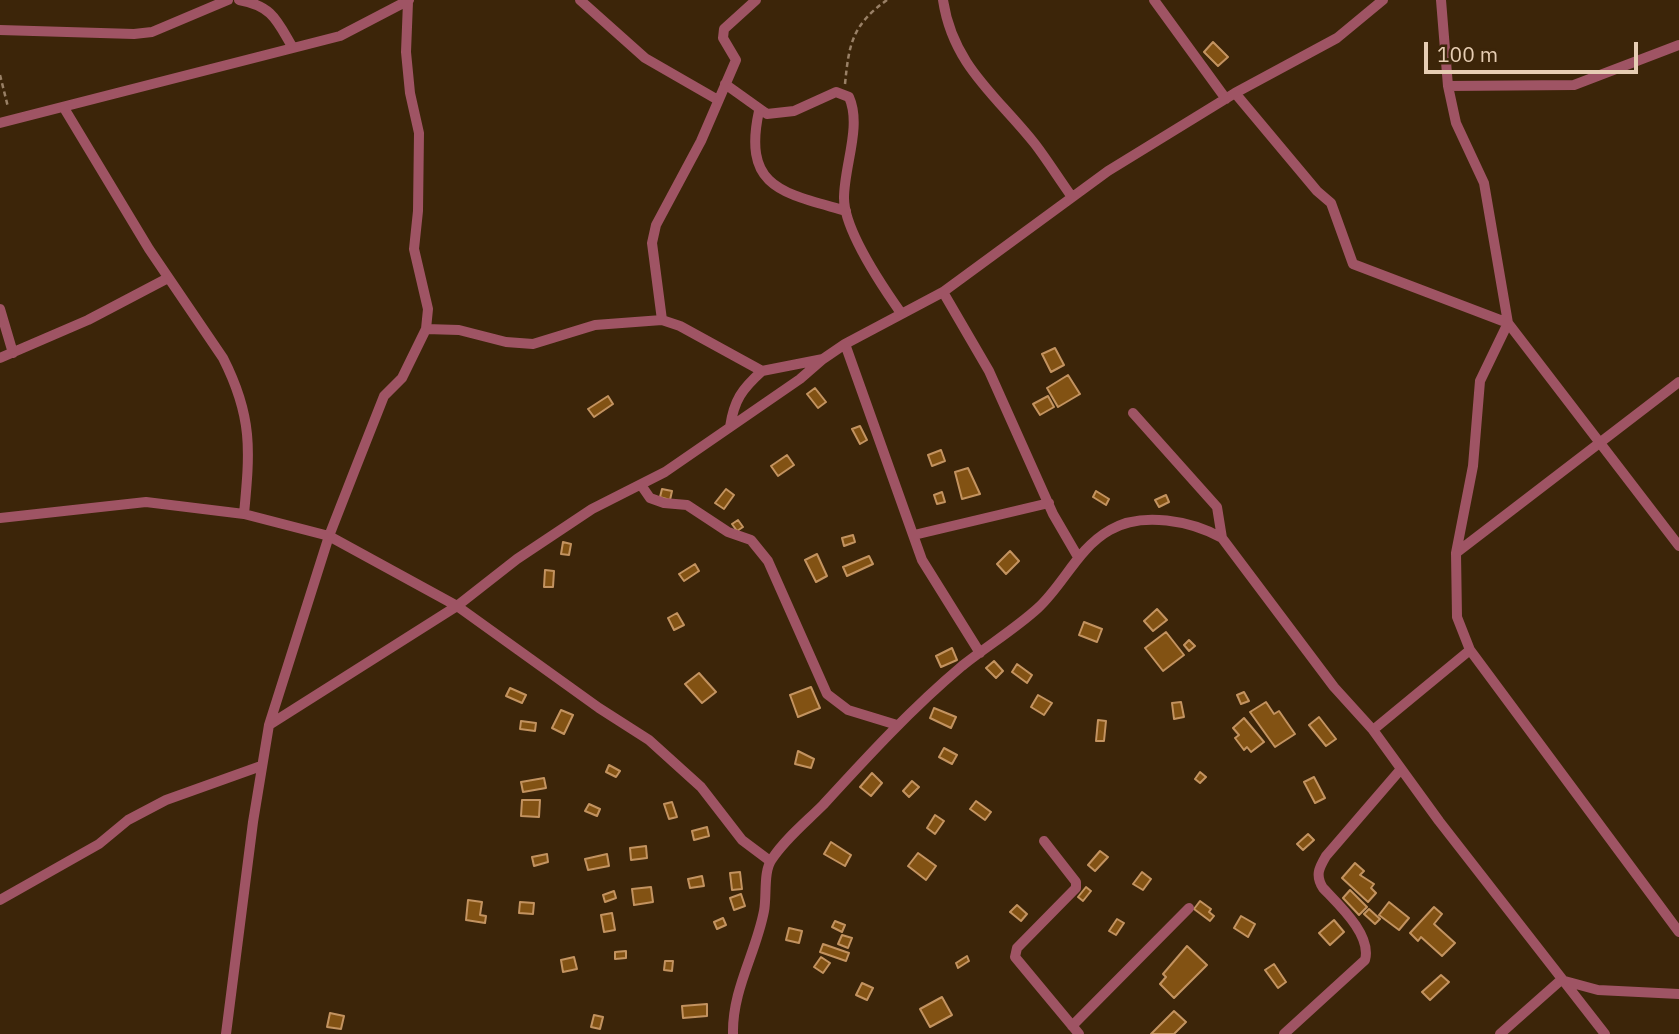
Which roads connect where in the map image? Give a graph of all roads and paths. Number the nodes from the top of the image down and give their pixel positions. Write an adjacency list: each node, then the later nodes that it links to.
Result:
1 (228, 0): 11 (street)
2 (239, 0): 13 (street)
3 (580, 0): 19 (street)
4 (756, 0): 15 (street)
5 (887, 0): 17 (path)
6 (943, 0): 23 (street)
7 (1154, 0): 18 (street)
8 (1384, 0): 18 (street)
9 (1441, 0): 16 (street)
10 (409, 1): 13 (street); 31 (street)
11 (0, 30)
12 (1679, 45): 16 (street)
13 (293, 48): 20 (street)
14 (0, 75): 22 (path)
15 (725, 84): 19 (street); 21 (street)
16 (1448, 86): 30 (street)
17 (844, 93): 21 (street); 24 (street)
18 (1231, 96): 23 (street); 30 (street)
19 (718, 100): 29 (street)
20 (64, 108): 22 (street); 25 (street)
21 (759, 111): 24 (street)
22 (5, 122)
23 (1072, 197): 26 (street)
24 (846, 211): 28 (street)
25 (168, 278): 33 (street); 43 (street)
26 (943, 292): 28 (street); 42 (street)
27 (0, 309): 33 (street)
28 (901, 313): 32 (street)
29 (662, 320): 31 (street); 36 (street)
30 (1508, 323): 40 (street); 49 (street)
31 (426, 329): 46 (street)
32 (845, 344): 35 (street); 45 (street)
33 (13, 353): 34 (street)
34 (0, 358)
35 (823, 359): 36 (street); 39 (street)
36 (762, 371): 39 (street)
37 (1679, 382): 40 (street)
38 (1133, 413): 47 (street)
39 (730, 427): 41 (street)
40 (1599, 442): 48 (street); 49 (street)
41 (641, 485): 51 (street); 55 (street)
42 (1048, 503): 45 (street); 50 (street)
43 (244, 514): 44 (street); 46 (street)
44 (0, 518)
45 (914, 535): 53 (street)
46 (329, 536): 51 (street); 54 (street)
47 (1222, 538): 50 (street); 56 (street)
48 (1679, 547)
49 (1456, 553): 52 (street)
50 (1078, 557): 53 (street)
51 (457, 606): 54 (street); 60 (street)
52 (1470, 650): 56 (street); 63 (street)
53 (980, 653): 55 (street)
54 (270, 725): 57 (street)
55 (897, 726): 60 (street)
56 (1373, 730): 58 (street)
57 (261, 766): 61 (street); 67 (street)
58 (1401, 769): 64 (street); 69 (street)
59 (1044, 841): 66 (street)
60 (770, 861): 68 (street)
61 (0, 900)
62 (1189, 908): 66 (street)
63 (1679, 932)
64 (1561, 981): 65 (street); 70 (street); 71 (street)
65 (1679, 994)
66 (1075, 1030)
67 (226, 1034)
68 (733, 1034)
69 (1284, 1034)
70 (1500, 1034)
71 (1605, 1034)

